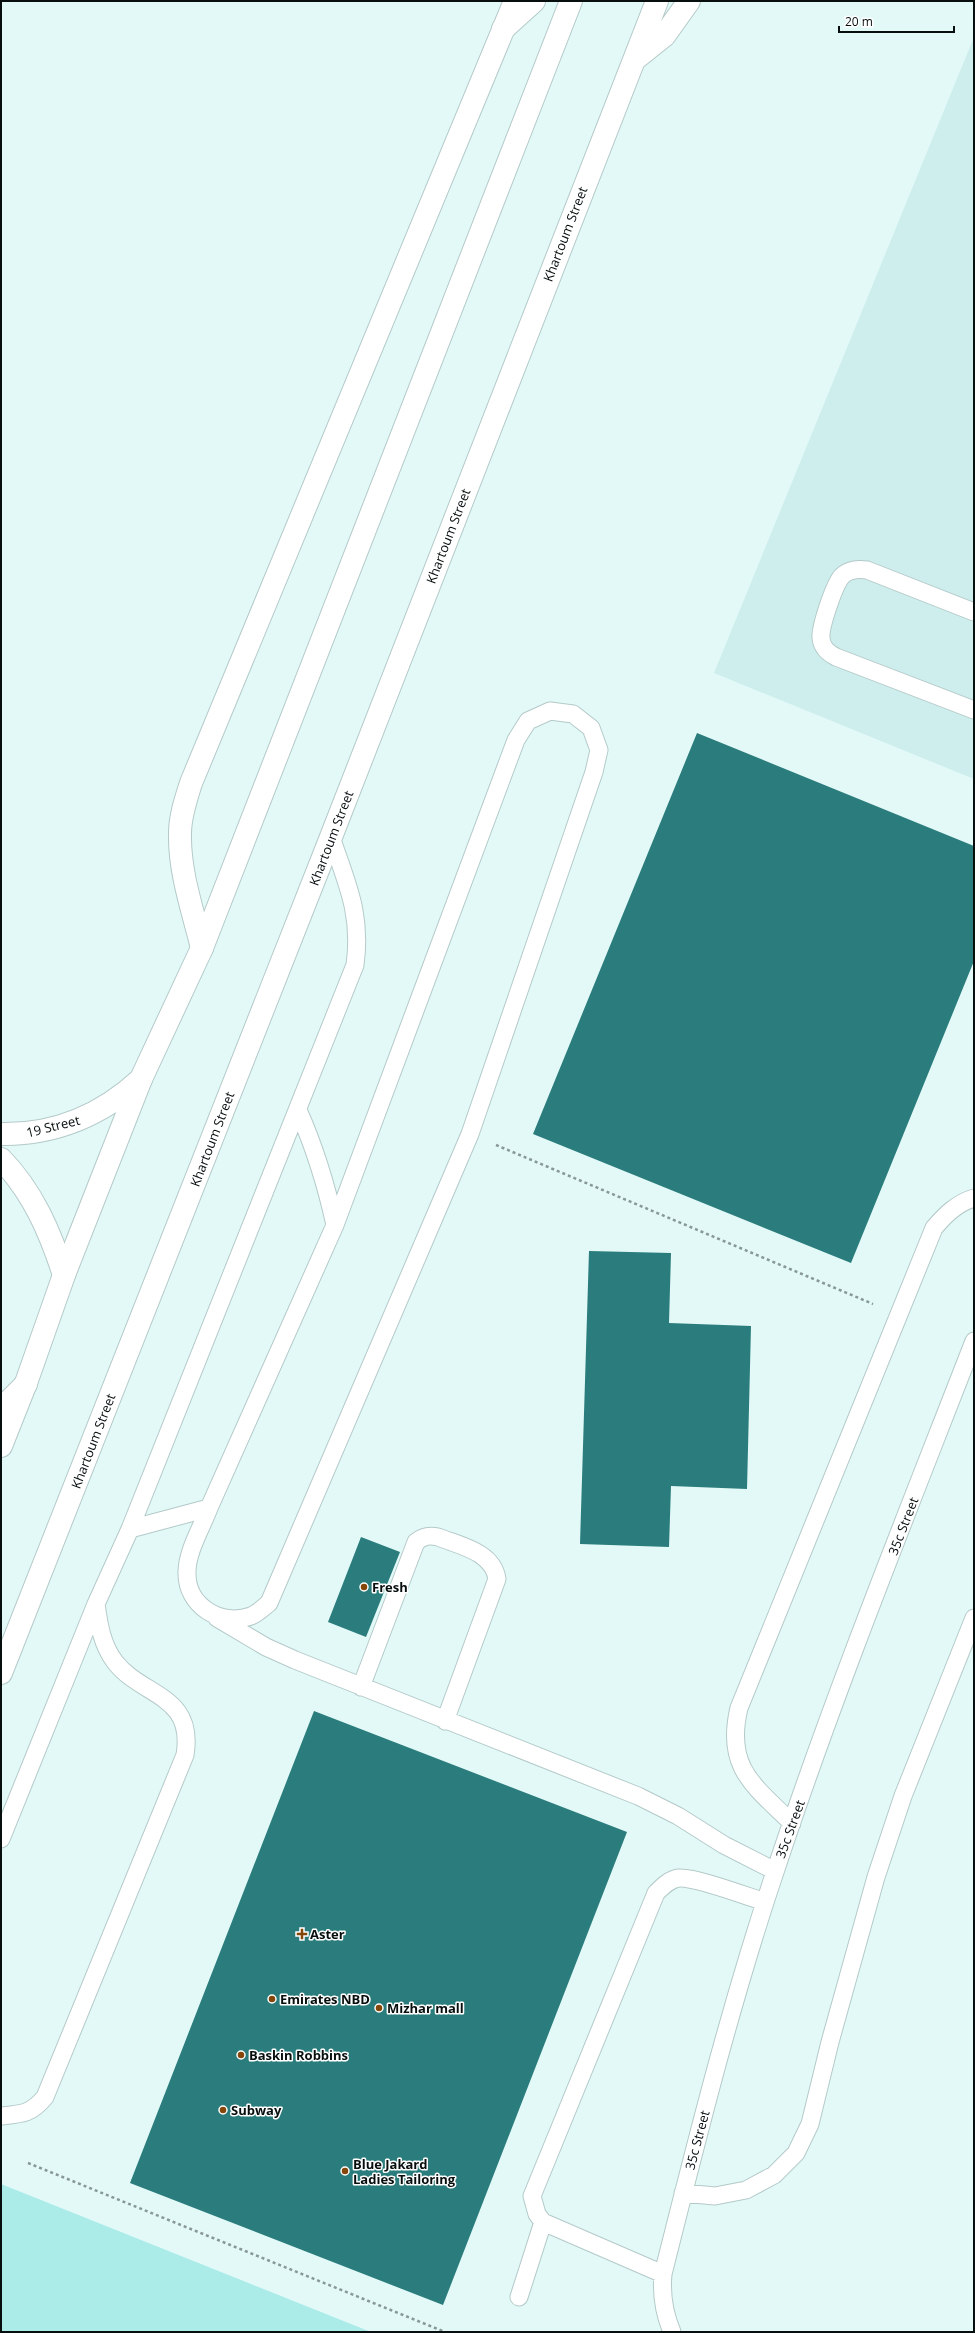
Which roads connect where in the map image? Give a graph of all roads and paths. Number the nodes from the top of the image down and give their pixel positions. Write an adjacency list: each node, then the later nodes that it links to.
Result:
1 (515, 1): 6 (main road)
2 (534, 1): 6 (main road)
3 (571, 1): 11 (main road)
4 (657, 1): 7 (main road, Khartoum Street)
5 (689, 1): 7 (main road)
6 (503, 29): 11 (main road)
7 (633, 61): 10 (main road, Khartoum Street)
8 (974, 612): 9 (lane)
9 (974, 710)
10 (331, 836): 13 (lane); 30 (main road, Khartoum Street)
11 (202, 948): 12 (main road)
12 (141, 1079): 14 (main road, 19 Street); 19 (main road)
13 (298, 1110): 18 (lane); 26 (lane)
14 (1, 1134)
15 (470, 1134): 18 (lane); 20 (path); 28 (lane)
16 (1, 1159): 19 (main road)
17 (974, 1198): 20 (lane)
18 (335, 1225): 25 (lane)
19 (64, 1275): 22 (main road)
20 (899, 1315): 33 (lane)
21 (974, 1341): 33 (lane, 35c Street)
22 (26, 1383): 23 (main road); 24 (main road)
23 (1, 1409)
24 (1, 1446)
25 (209, 1508): 26 (lane); 28 (lane)
26 (130, 1529): 27 (lane)
27 (96, 1604): 34 (lane); 37 (lane)
28 (213, 1615): 31 (lane)
29 (974, 1618): 39 (lane)
30 (1, 1673)
31 (361, 1687): 32 (lane); 32 (lane)
32 (445, 1721): 35 (lane)
33 (792, 1823): 35 (lane, 35c Street)
34 (1, 1839)
35 (775, 1871): 36 (lane, 35c Street)
36 (765, 1902): 39 (lane, 35c Street); 40 (lane)
37 (1, 2116)
38 (28, 2163): 43 (path)
39 (683, 2193): 41 (lane, 35c Street)
40 (543, 2222): 41 (lane); 42 (lane)
41 (663, 2274): 44 (lane, 35c Street)
42 (519, 2297)
43 (445, 2332)
44 (672, 2332)

